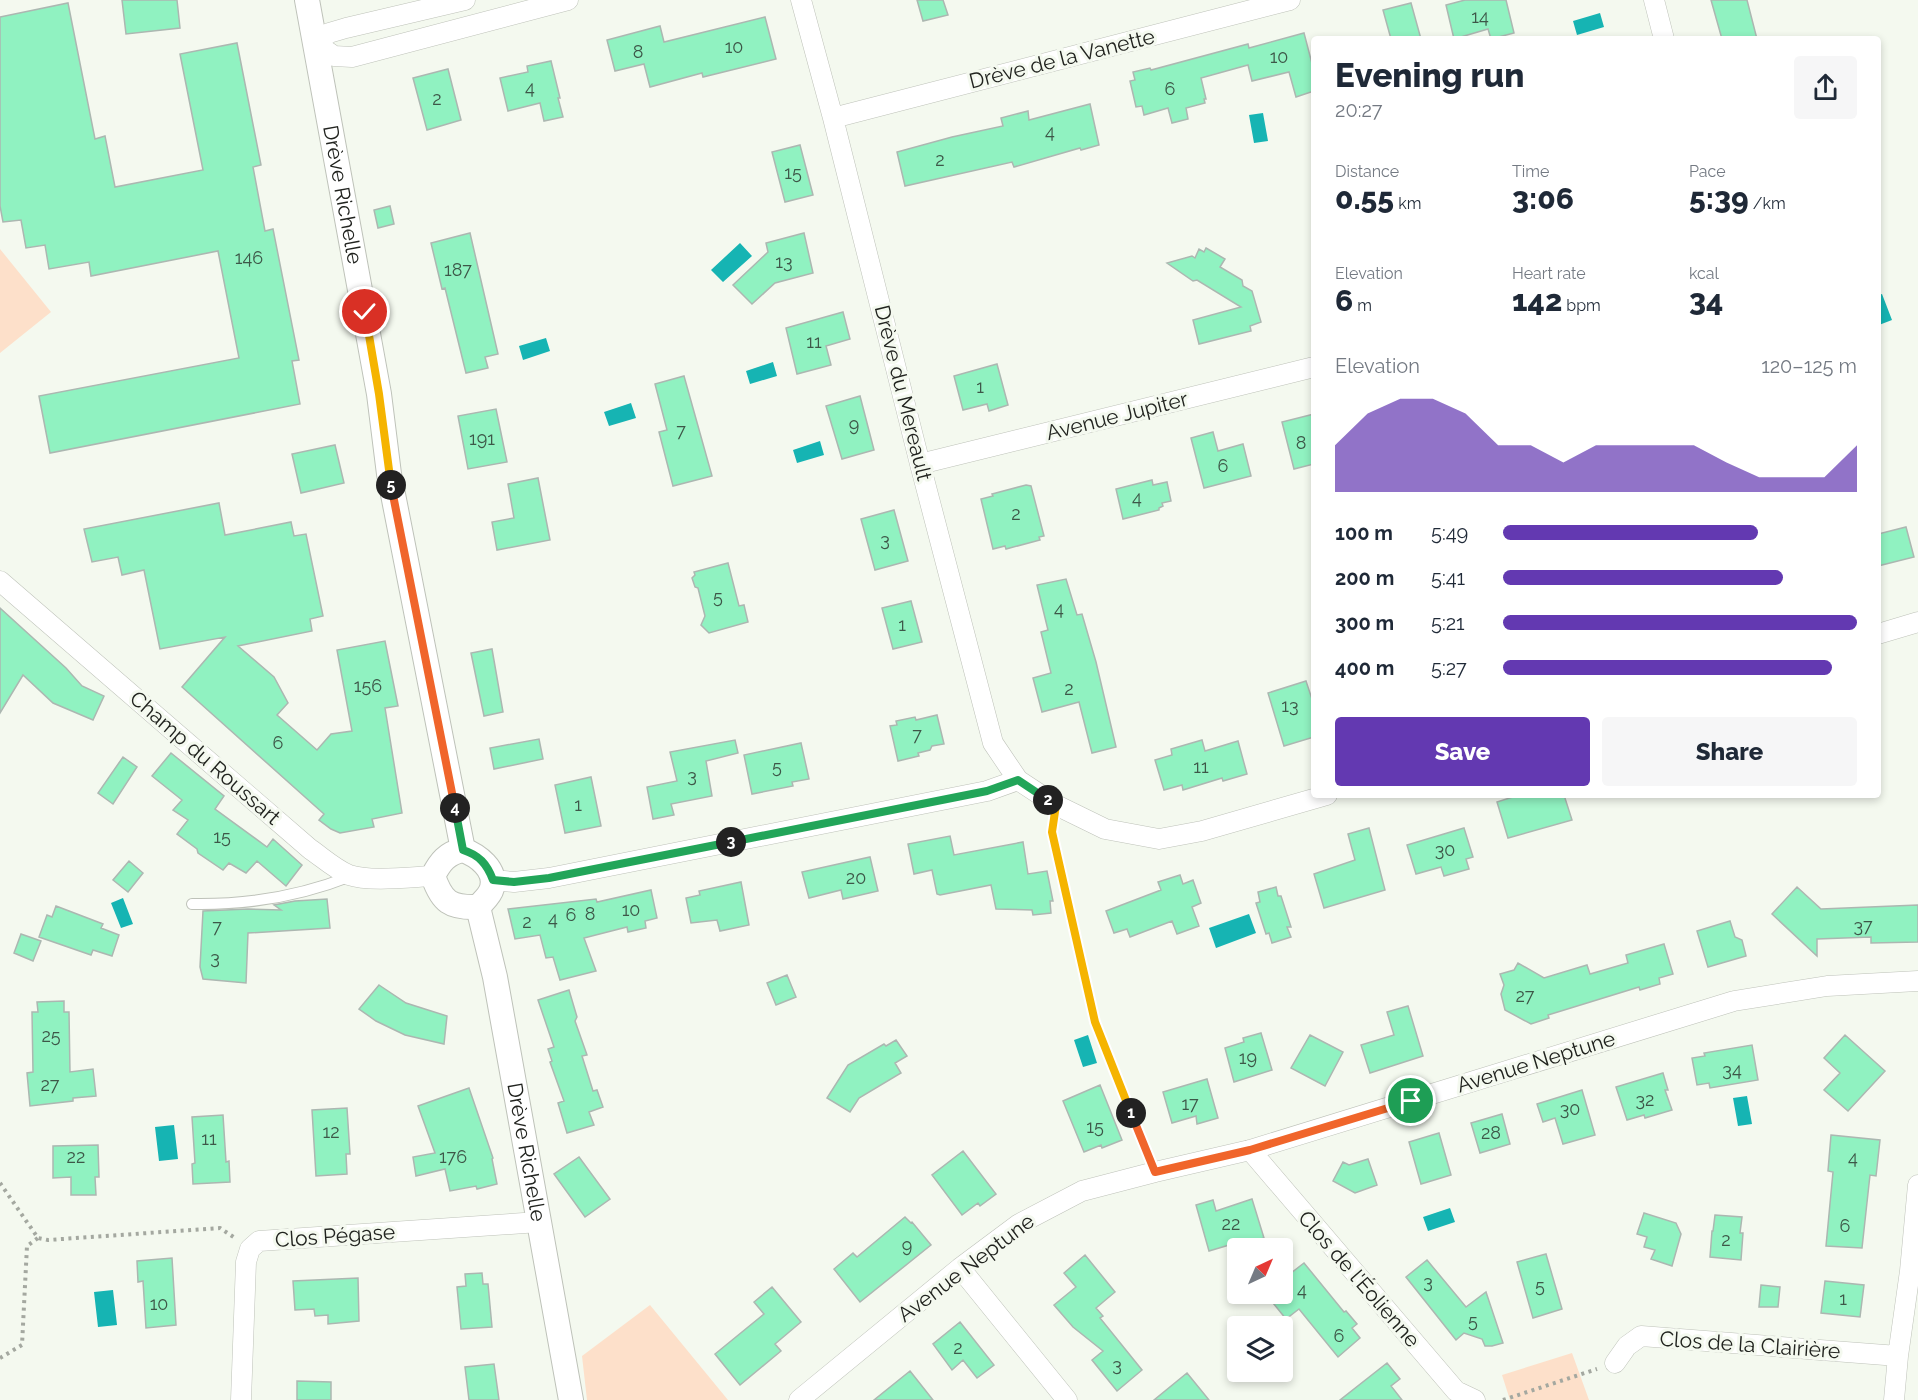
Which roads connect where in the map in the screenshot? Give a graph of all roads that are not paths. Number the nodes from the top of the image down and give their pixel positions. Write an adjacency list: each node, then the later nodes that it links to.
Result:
1 (307, 0): 8 (street, Drève Richelle)
2 (465, 0): 8 (street)
3 (568, 0): 8 (street)
4 (801, 0): 9 (street, Drève du Mereault)
5 (1290, 0): 9 (street, Drève de la Vanette)
6 (1654, 0): 7 (street)
7 (1663, 36)
8 (315, 43): 17 (street, Drève Richelle)
9 (833, 118): 11 (street, Drève du Mereault)
10 (1311, 368): 11 (street, Avenue Jupiter)
11 (920, 465): 15 (street, Drève du Mereault)
12 (0, 581): 18 (street, Champ du Roussart)
13 (1918, 622): 14 (street)
14 (1881, 633)
15 (1018, 780): 16 (street); 20 (street)
16 (1318, 798)
17 (463, 850): 19 (street); 20 (street)
18 (351, 875): 19 (street, Champ du Roussart); 21 (lane)
19 (433, 876): 22 (street)
20 (493, 880): 22 (street)
21 (192, 904)
22 (478, 907): 26 (street, Drève Richelle)
23 (1918, 981): 24 (street, Avenue Neptune)
24 (1250, 1150): 27 (street, Avenue Neptune); 35 (street, Clos de l'Éolienne)
25 (1918, 1185): 28 (street)
26 (539, 1222): 31 (street, Clos Pégase); 32 (street, Drève Richelle)
27 (960, 1268): 33 (street, Avenue Neptune); 34 (street)
28 (1914, 1273): 29 (street)
29 (1898, 1356): 30 (street, Clos de la Clairière); 36 (street)
30 (1615, 1363)
31 (242, 1400)
32 (571, 1400)
33 (799, 1400)
34 (1067, 1400)
35 (1475, 1400)
36 (1894, 1400)

